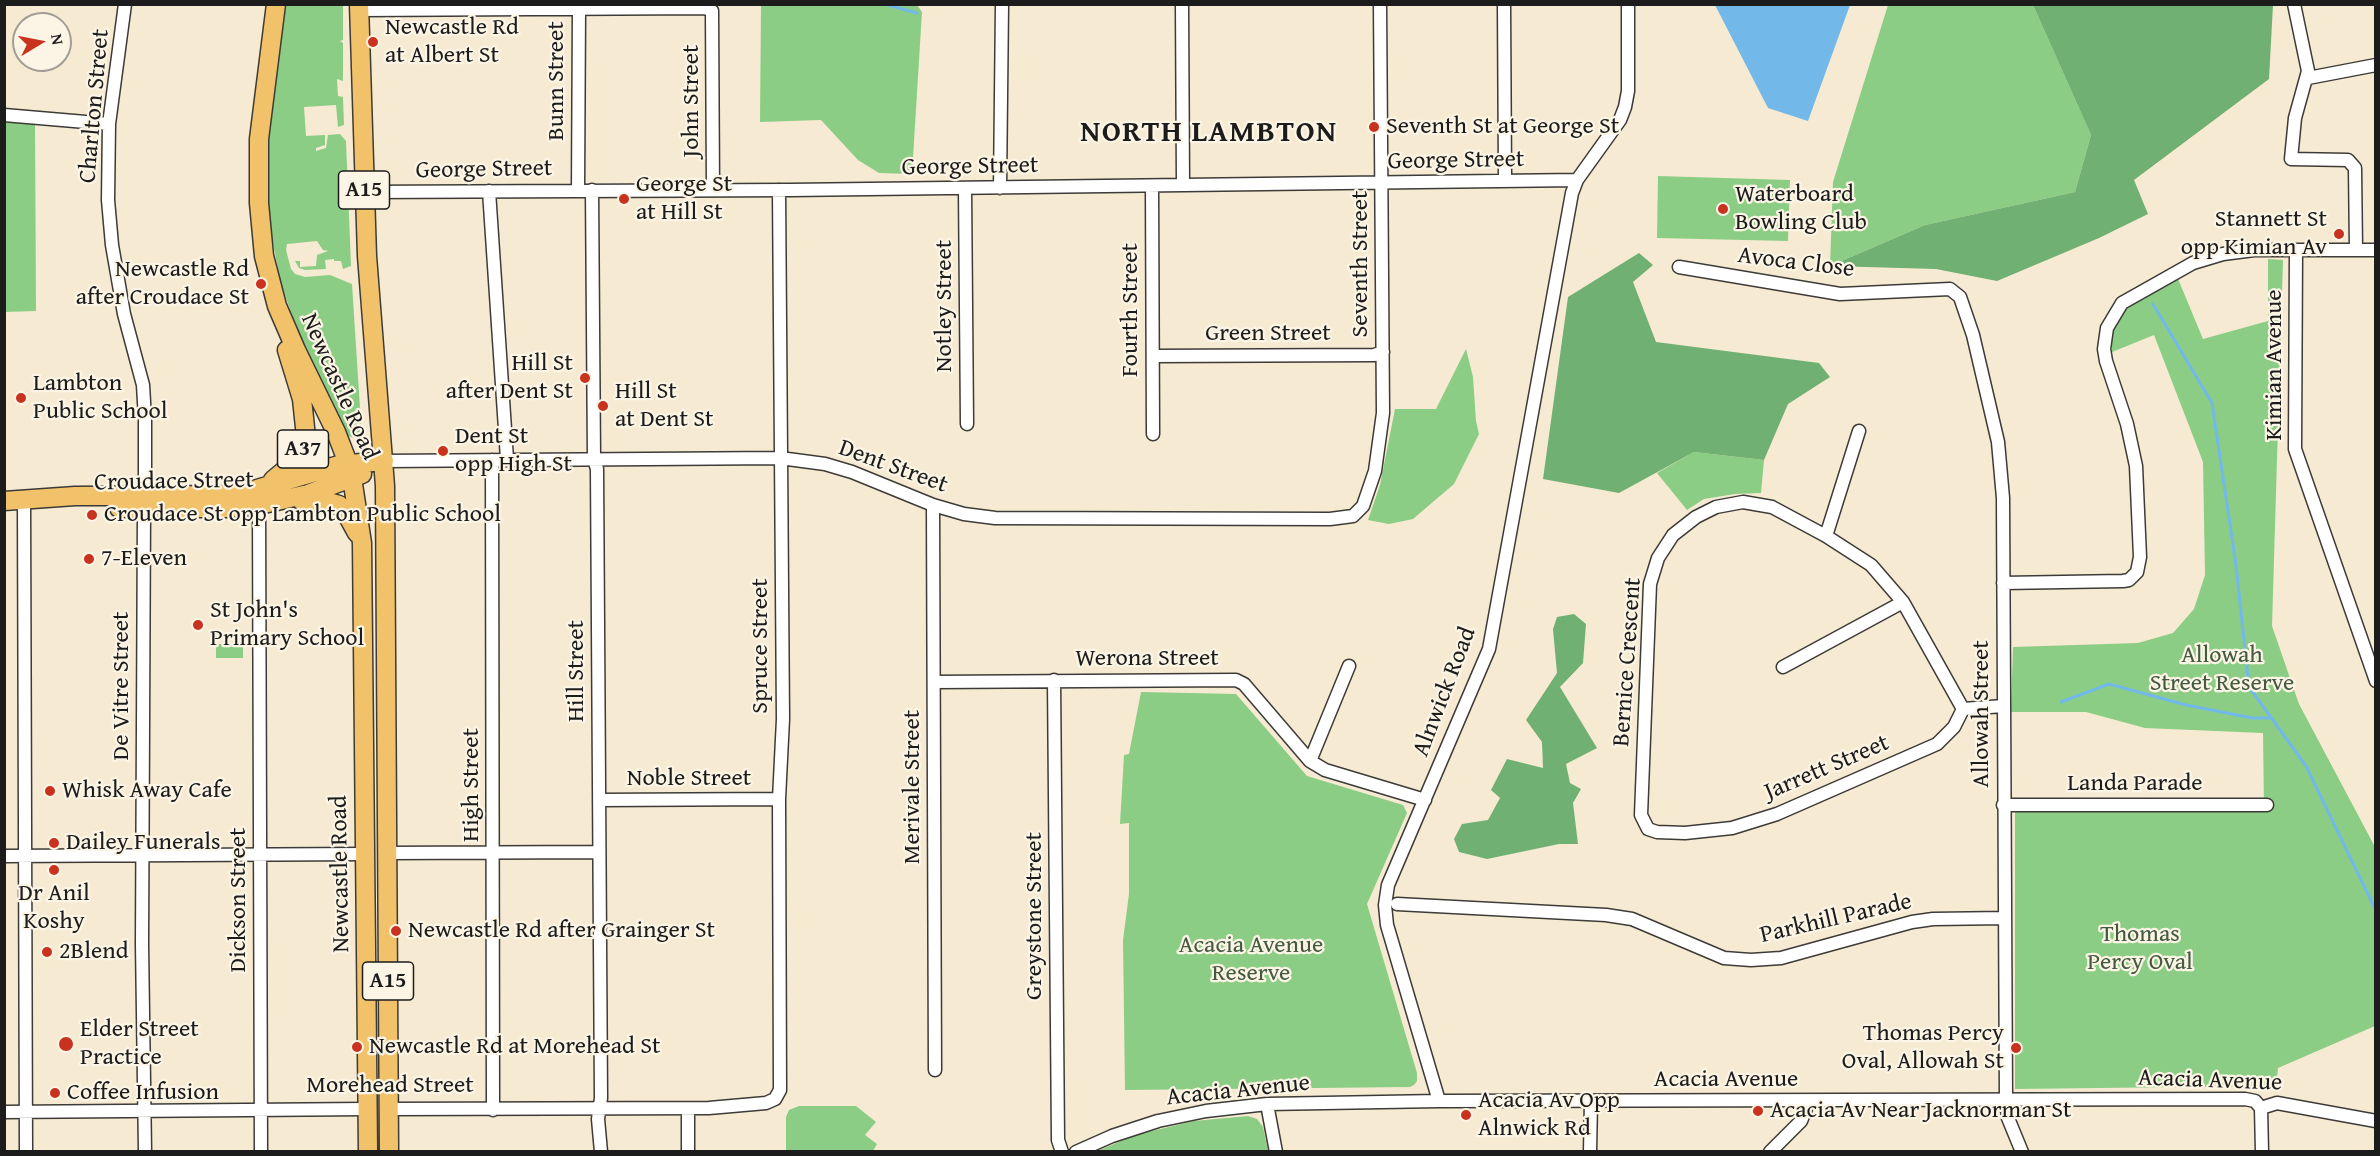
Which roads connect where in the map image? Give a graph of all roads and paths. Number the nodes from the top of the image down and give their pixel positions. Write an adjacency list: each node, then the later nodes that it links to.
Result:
1 (125, 4): 16 (street, Charlton Street)
2 (1002, 4): 23 (street)
3 (1182, 4): 20 (street)
4 (1380, 4): 19 (street, Seventh Street)
5 (1504, 4): 17 (street)
6 (1628, 4): 18 (street)
7 (2294, 4): 14 (street)
8 (274, 5): 34 (highway, Newcastle Road / A15)
9 (359, 7): 11 (street); 28 (highway, Newcastle Road / A15)
10 (636, 7): 11 (street); 25 (street, John Street)
11 (579, 9): 24 (street, Bunn Street)
12 (2376, 59): 14 (street)
13 (2376, 65): 14 (street)
14 (2308, 75): 30 (street)
15 (4, 115): 16 (street)
16 (109, 124): 49 (street, Charlton Street)
17 (1505, 180): 18 (street, George Street); 19 (street, George Street)
18 (1577, 180): 68 (street, Alnwick Road)
19 (1382, 183): 20 (street, George Street); 35 (street, Seventh Street)
20 (1184, 185): 21 (street, George Street)
21 (1152, 186): 23 (street, George Street); 36 (street, Fourth Street)
22 (965, 188): 23 (street, George Street); 26 (street, George Street); 37 (street, Notley Street)
23 (1000, 188)
24 (585, 190): 25 (street, George Street); 27 (street, George Street); 42 (street, Hill Street)
25 (713, 190): 26 (street, George Street)
26 (779, 190): 40 (street, Spruce Street)
27 (489, 191): 28 (street, George Street); 41 (street)
28 (364, 192): 44 (highway, Newcastle Road / A15)
29 (2296, 250): 30 (street); 56 (street); 61 (street, Kimian Avenue)
30 (2356, 250): 31 (street)
31 (2376, 250)
32 (1679, 267): 33 (street, Avoca Close)
33 (1944, 289): 56 (street, Allowah Street)
34 (277, 306): 45 (highway, Newcastle Road / A15); 46 (highway, A37)
35 (1383, 352): 36 (street, Green Street); 53 (street, Seventh Street)
36 (1153, 356): 39 (street, Fourth Street)
37 (967, 424)
38 (1859, 431): 54 (street)
39 (1153, 434)
40 (780, 458): 42 (street, Dent Street); 51 (street, Dent Street); 66 (street, Spruce Street)
41 (507, 459): 42 (street, Dent Street); 43 (street, Dent Street)
42 (594, 459): 67 (street, Hill Street)
43 (492, 460): 44 (street, Dent Street); 74 (street, High Street)
44 (384, 461): 45 (highway, Croudace Street / A37); 73 (highway, Newcastle Road / A15)
45 (351, 471): 46 (highway, Croudace Street / A37); 50 (highway, Croudace Street / A37); 55 (highway, Newcastle Road / A15)
46 (244, 492): 49 (highway, Croudace Street / A37)
47 (4, 501): 48 (highway, Croudace Street / A37)
48 (24, 501): 49 (highway, Croudace Street / A37); 78 (street)
49 (144, 502): 52 (highway, Croudace Street / A37); 79 (street, De Vitre Street)
50 (280, 502): 52 (highway, Croudace Street / A37); 55 (highway)
51 (933, 505): 53 (street, Dent Street); 62 (street, Merivale Street)
52 (260, 506): 75 (street, Dickson Street)
53 (1353, 516)
54 (1826, 536): 57 (street, Bernice Crescent); 71 (street, Bernice Crescent)
55 (362, 543): 76 (highway, Newcastle Road / A15)
56 (2003, 583): 63 (street, Allowah Street)
57 (1903, 602): 59 (street); 64 (street, Bernice Crescent)
58 (1348, 666): 65 (street)
59 (1783, 667)
60 (1054, 680): 62 (street, Werona Street); 65 (street, Werona Street); 107 (street, Greystone Street)
61 (2376, 681)
62 (934, 682): 82 (street, Merivale Street)
63 (2003, 706): 64 (street); 69 (street, Allowah Street)
64 (1963, 709): 71 (street, Jarrett Street)
65 (1310, 761): 68 (street, Werona Street)
66 (779, 799): 67 (street, Noble Street); 83 (street, Spruce Street)
67 (599, 800): 72 (street, Hill Street)
68 (1425, 800): 85 (street, Alnwick Road)
69 (2003, 805): 70 (street, Landa Parade); 81 (street, Allowah Street)
70 (2267, 805)
71 (1648, 829)
72 (599, 852): 74 (street); 89 (street, Hill Street)
73 (387, 853): 74 (street); 92 (highway, Newcastle Road / A15)
74 (494, 853): 94 (street, High Street)
75 (261, 854): 76 (street); 79 (street); 96 (street, Dickson Street)
76 (365, 854): 91 (highway, Newcastle Road / A15)
77 (4, 856): 78 (street)
78 (27, 856): 79 (street); 98 (street)
79 (143, 856): 95 (street, De Vitre Street)
80 (1397, 904): 81 (street, Parkhill Parade)
81 (2005, 918): 84 (street, Allowah Street)
82 (935, 1070)
83 (775, 1099): 93 (street, Morehead Street)
84 (2006, 1100): 87 (street, Acacia Avenue); 90 (street, Acacia Avenue); 112 (street, Allowah Street)
85 (1439, 1101): 86 (street, Acacia Avenue); 88 (street, Acacia Avenue)
86 (1591, 1101): 87 (street, Acacia Avenue); 110 (street)
87 (1809, 1101): 111 (street)
88 (1267, 1104): 108 (street, Acacia Avenue); 109 (street)
89 (599, 1108): 93 (street, Morehead Street); 94 (street, Morehead Street); 105 (street, Hill Street)
90 (2261, 1108): 99 (street, Acacia Avenue); 113 (street)
91 (367, 1109): 92 (highway, Morehead Street); 96 (street, Morehead Street); 103 (highway, Newcastle Road / A15)
92 (389, 1109): 94 (street, Morehead Street); 104 (highway, Newcastle Road / A15)
93 (688, 1109): 106 (street)
94 (493, 1110)
95 (143, 1111): 96 (street, Morehead Street); 98 (street, Morehead Street); 101 (street, De Vitre Street)
96 (260, 1111): 102 (street, Dickson Street)
97 (4, 1112): 98 (street, Morehead Street)
98 (26, 1112): 100 (street)
99 (2376, 1121)
100 (26, 1152)
101 (145, 1152)
102 (261, 1152)
103 (368, 1152)
104 (389, 1152)
105 (601, 1152)
106 (688, 1152)
107 (1062, 1152)
108 (1076, 1152)
109 (1276, 1152)
110 (1590, 1152)
111 (1770, 1152)
112 (2022, 1152)
113 (2262, 1152)

